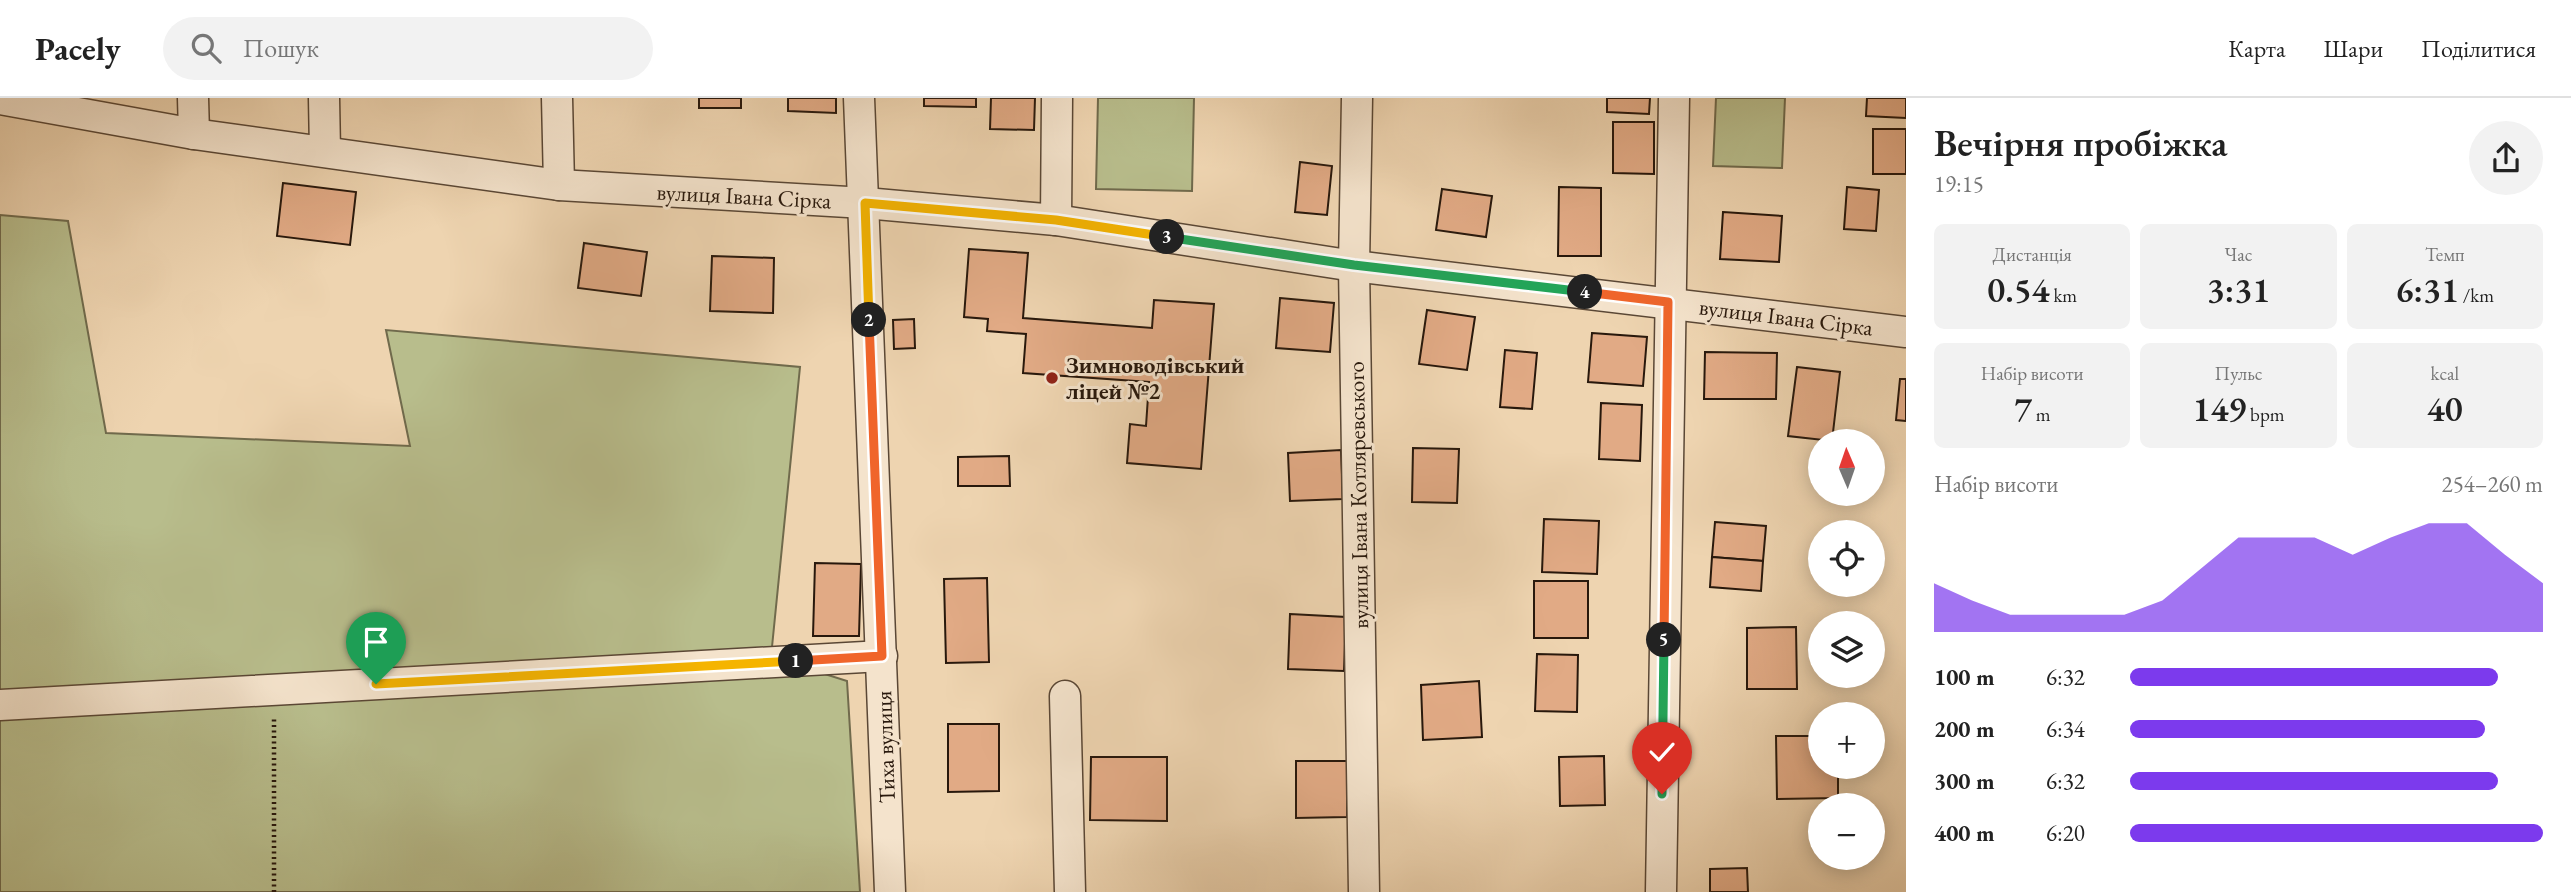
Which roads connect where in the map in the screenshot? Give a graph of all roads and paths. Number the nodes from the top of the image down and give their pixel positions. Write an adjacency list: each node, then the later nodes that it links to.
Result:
1 (193, 98): 9 (street)
2 (324, 98): 10 (street)
3 (556, 98): 11 (street)
4 (859, 98): 12 (street, Тиха вулиця)
5 (1057, 98): 13 (street)
6 (1357, 98): 14 (street, вулиця Івана Котляревського)
7 (1674, 98): 15 (street)
8 (0, 99): 9 (street, вулиця Івана Сірка)
9 (194, 134): 10 (street, вулиця Івана Сірка)
10 (325, 151): 11 (street, вулиця Івана Сірка)
11 (559, 185): 12 (street, вулиця Івана Сірка)
12 (865, 203): 13 (street, вулиця Івана Сірка); 17 (street, Тиха вулиця)
13 (1056, 220): 14 (street, вулиця Івана Сірка)
14 (1354, 265): 15 (street, вулиця Івана Сірка); 24 (street, вулиця Івана Котляревського)
15 (1668, 302): 16 (street, вулиця Івана Сірка); 25 (street)
16 (1906, 332)
17 (882, 656): 18 (street); 22 (street, Тиха вулиця)
18 (274, 690): 20 (street); 21 (path)
19 (1065, 696): 23 (street)
20 (0, 705)
21 (274, 892)
22 (890, 892)
23 (1070, 892)
24 (1364, 892)
25 (1661, 892)

